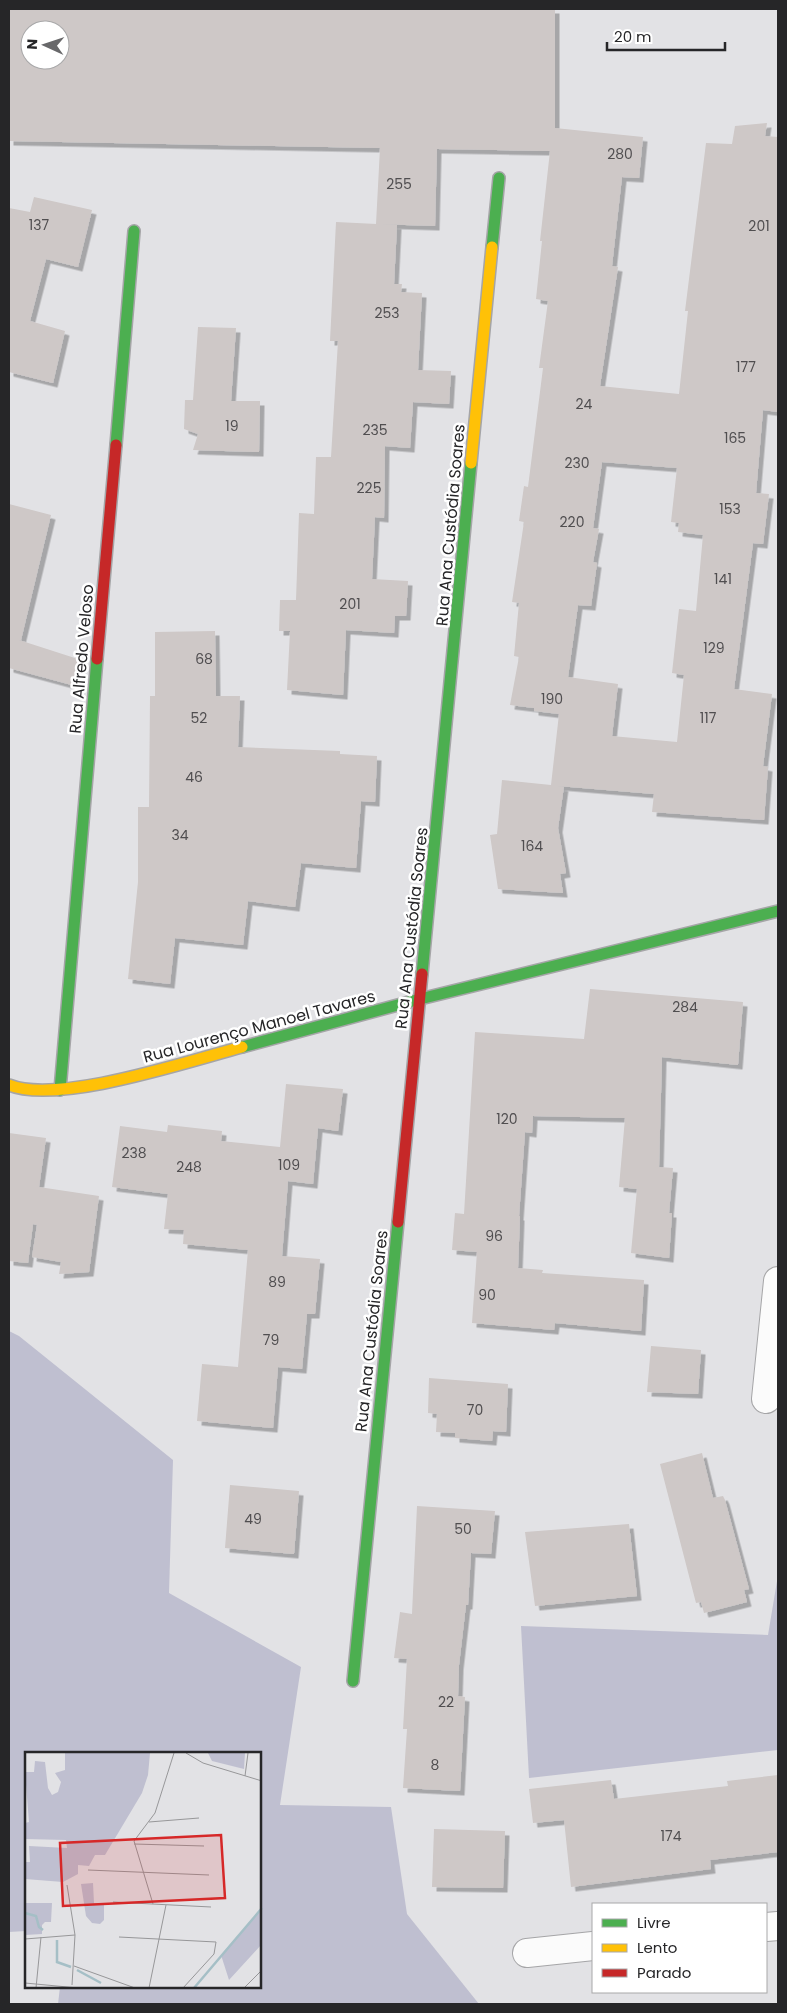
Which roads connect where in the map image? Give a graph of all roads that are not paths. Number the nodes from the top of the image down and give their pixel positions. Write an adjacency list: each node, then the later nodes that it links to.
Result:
1 (499, 178): 4 (street, Rua Ana Custódia Soares)
2 (134, 231): 6 (street, Rua Alfredo Veloso)
3 (778, 910): 4 (street, Rua Lourenço Manoel Tavares)
4 (420, 999): 6 (street, Rua Lourenço Manoel Tavares); 9 (street, Rua Ana Custódia Soares)
5 (9, 1085): 6 (street, Rua Lourenço Manoel Tavares)
6 (60, 1090)
7 (778, 1281): 8 (street)
8 (766, 1398)
9 (353, 1681)
10 (592, 1946): 11 (street)
11 (527, 1952)

